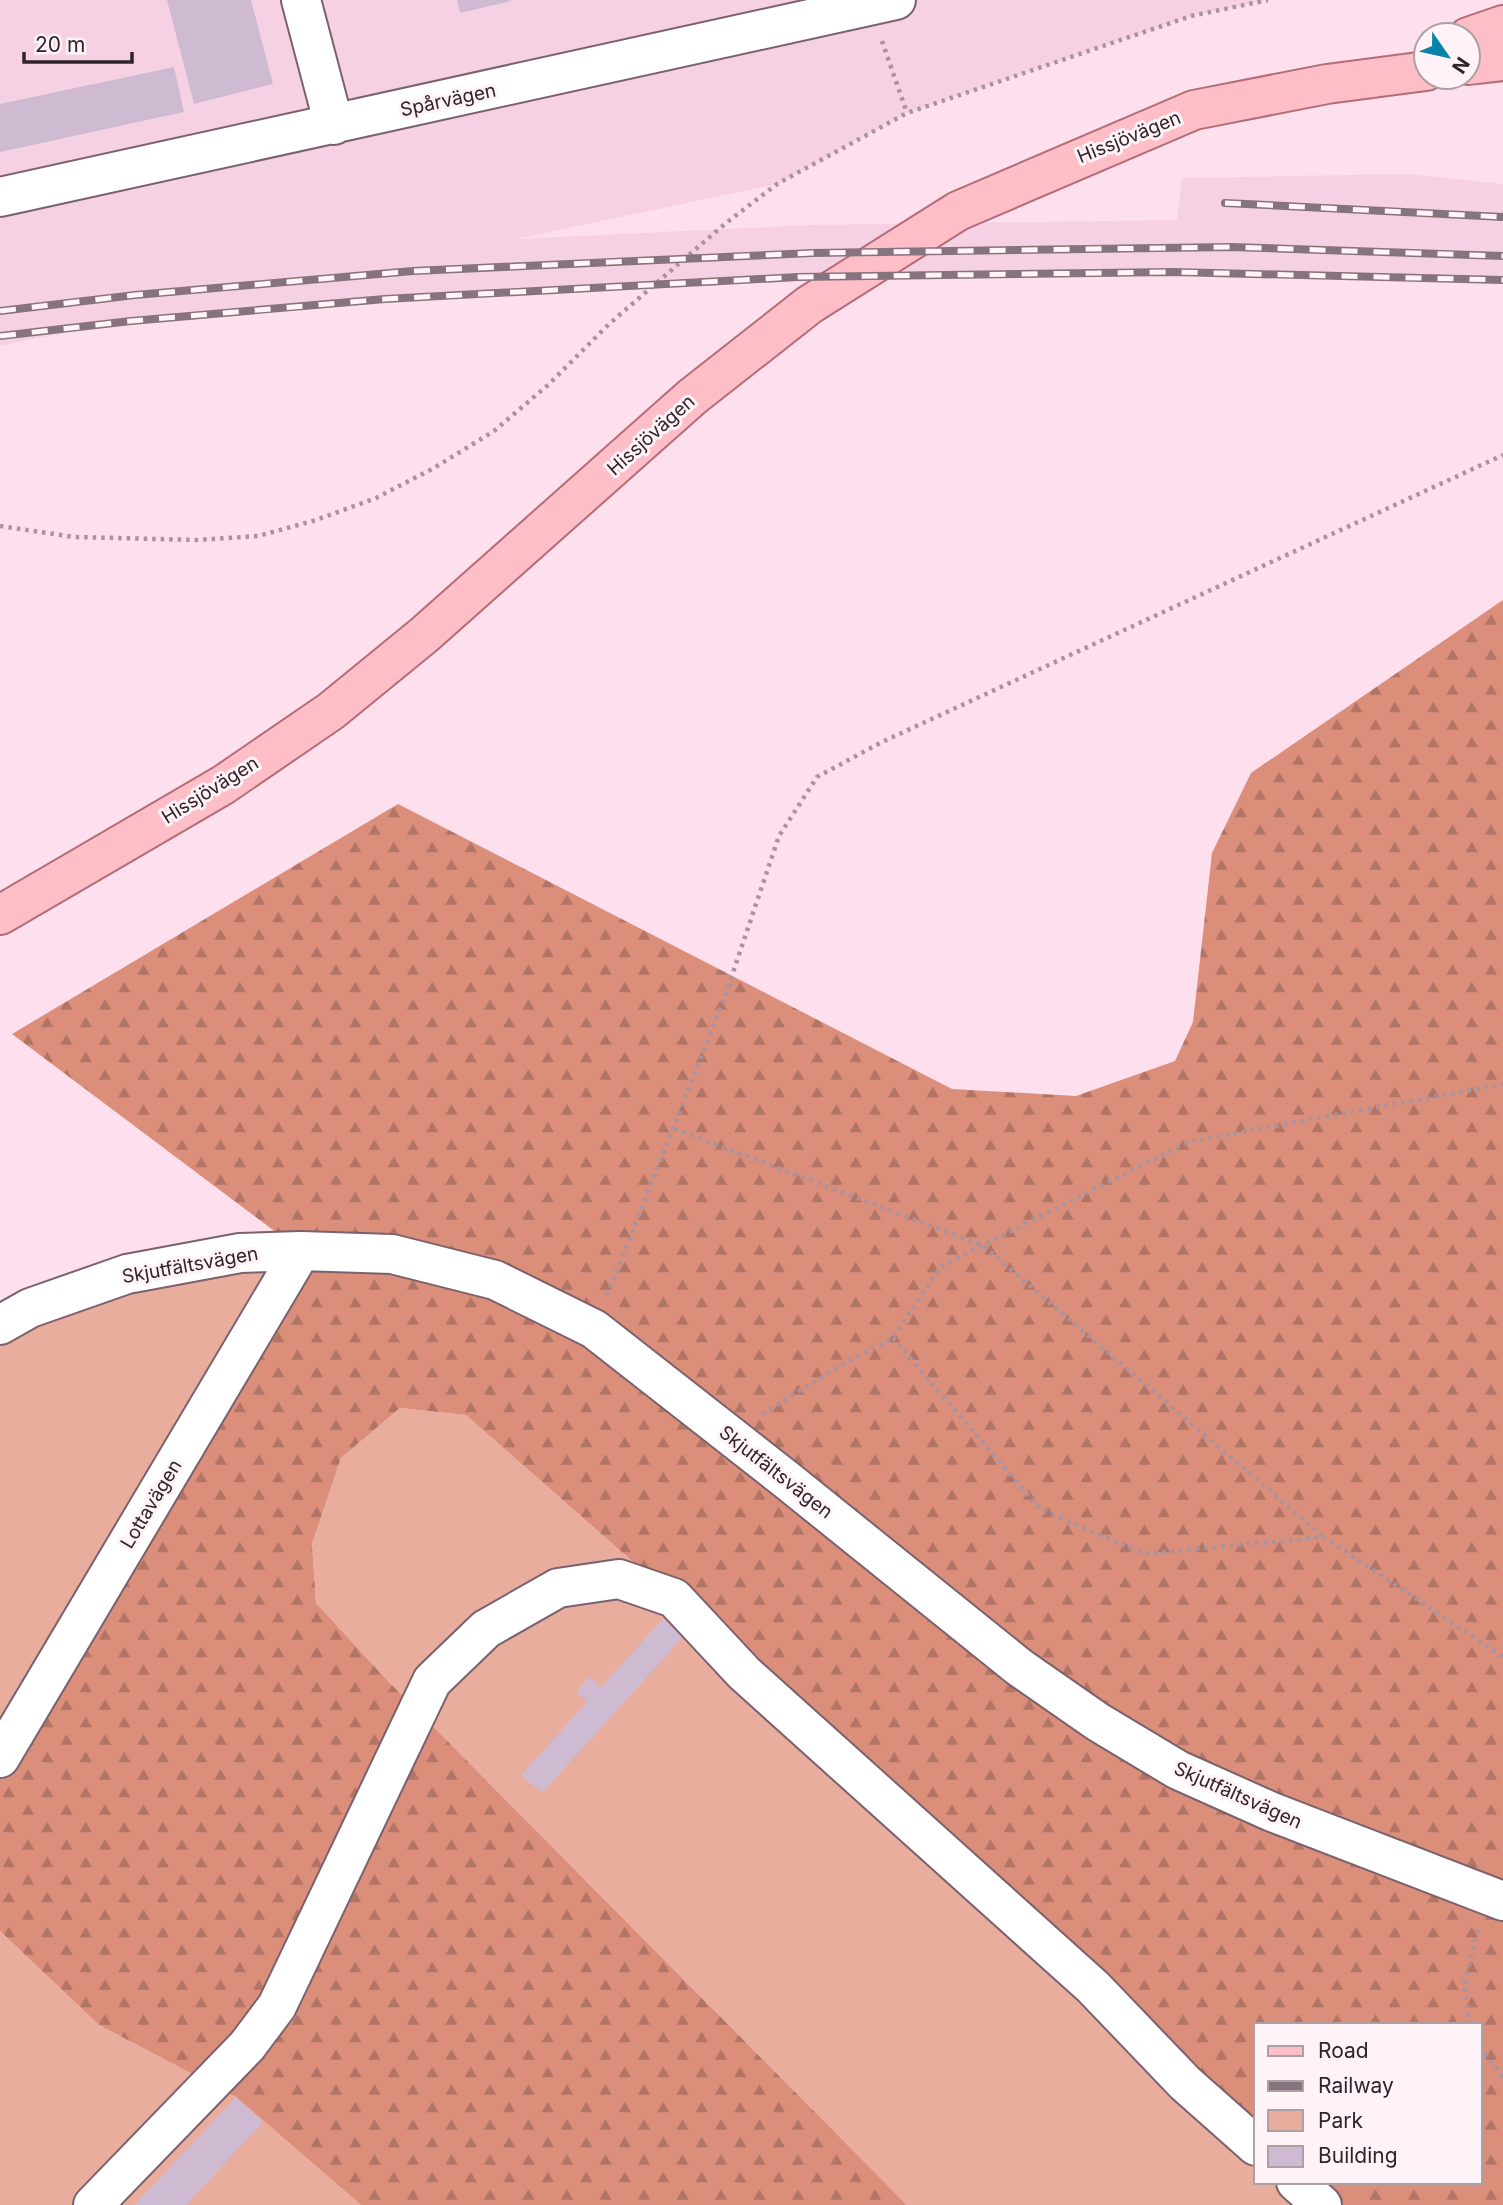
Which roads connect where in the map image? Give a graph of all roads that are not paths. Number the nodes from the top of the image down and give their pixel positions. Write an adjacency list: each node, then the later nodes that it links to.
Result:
1 (301, 0): 10 (street)
2 (885, 3): 10 (street, Spårvägen)
3 (1503, 25): 4 (main road)
4 (1482, 32)
5 (1412, 56): 9 (main road, Hissjövägen)
6 (1503, 61): 7 (main road)
7 (1482, 63)
8 (1412, 73): 9 (main road, Hissjövägen)
9 (1327, 84): 12 (main road, Hissjövägen)
10 (334, 125): 11 (street, Spårvägen)
11 (0, 197)
12 (11, 907)
13 (301, 1251): 14 (street, Skjutfältsvägen); 15 (street, Lottavägen); 16 (street, Skjutfältsvägen)
14 (0, 1325)
15 (0, 1758)
16 (1495, 1898)
17 (1254, 2145): 19 (street)
18 (1298, 2184): 20 (street)
19 (93, 2205)
20 (1322, 2205)

